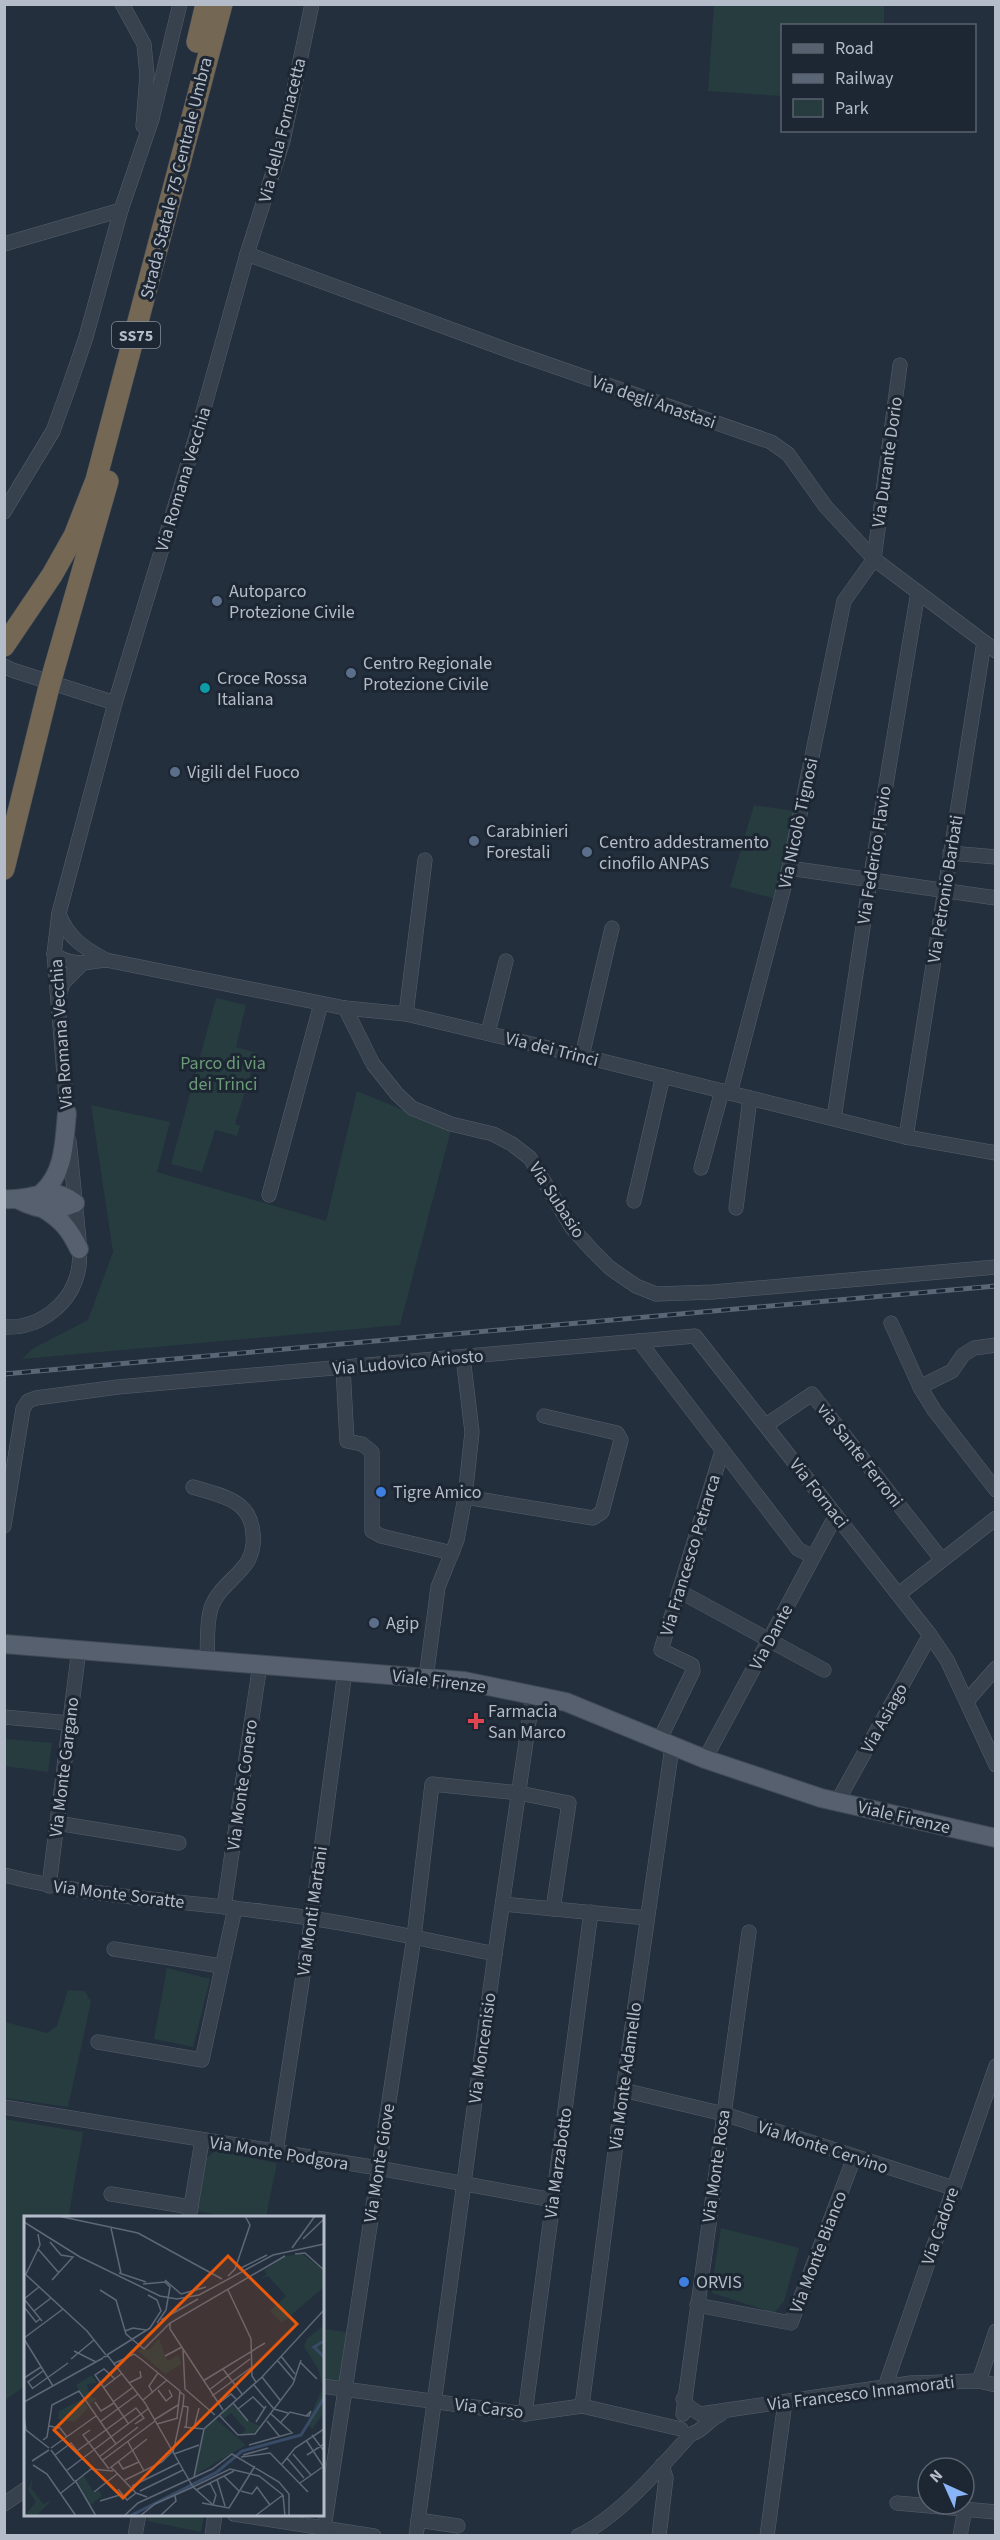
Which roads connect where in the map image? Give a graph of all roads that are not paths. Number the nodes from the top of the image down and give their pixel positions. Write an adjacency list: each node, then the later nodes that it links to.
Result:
1 (122, 4): 6 (street)
2 (180, 4): 6 (street)
3 (206, 4): 15 (highway, Strada Statale 75 Centrale Umbra / SS75)
4 (222, 4): 11 (highway, Strada Statale 75 Centrale Umbra / SS75)
5 (312, 4): 9 (street, Via della Fornacetta)
6 (141, 152): 7 (street)
7 (121, 210): 8 (street); 12 (street)
8 (4, 244)
9 (247, 254): 13 (street, Via degli Anastasi); 20 (street, Via Romana Vecchia)
10 (900, 365): 13 (street, Via Durante Dorio)
11 (126, 372): 17 (highway, Strada Statale 75 Centrale Umbra / SS75); 25 (highway)
12 (4, 512)
13 (874, 559): 14 (street, Via degli Anastasi); 24 (street, Via Nicolò Tignosi)
14 (918, 592): 16 (street, Via degli Anastasi); 26 (street, Via Federico Flavio)
15 (4, 620)
16 (984, 642): 18 (street, Via degli Anastasi); 21 (street, Via Petronio Barbati)
17 (4, 646)
18 (996, 651)
19 (4, 666): 20 (street)
20 (115, 703): 29 (street, Via Romana Vecchia)
21 (950, 853): 22 (street); 27 (street, Via Petronio Barbati)
22 (996, 857)
23 (425, 860): 39 (street)
24 (789, 868): 26 (street); 43 (street, Via Nicolò Tignosi)
25 (4, 869)
26 (870, 881): 27 (street); 46 (street, Via Federico Flavio)
27 (944, 892): 28 (street); 47 (street, Via Petronio Barbati)
28 (996, 898)
29 (59, 913): 31 (street, Via dei Trinci); 32 (street, Via Romana Vecchia)
30 (612, 928): 41 (street)
31 (84, 948): 32 (street); 33 (street, Via dei Trinci)
32 (54, 954): 35 (street, Via dei Trinci); 36 (street, Via Romana Vecchia)
33 (106, 960): 35 (street, Via dei Trinci); 37 (street, Via dei Trinci)
34 (506, 962): 40 (street)
35 (82, 964): 36 (street)
36 (56, 1004): 45 (street, Via Romana Vecchia)
37 (321, 1004): 38 (street, Via dei Trinci); 50 (street)
38 (345, 1008): 39 (street, Via dei Trinci); 57 (street, Via Subasio)
39 (406, 1014): 40 (street, Via dei Trinci)
40 (488, 1033): 41 (street, Via dei Trinci)
41 (582, 1056): 42 (street, Via dei Trinci)
42 (663, 1076): 43 (street, Via dei Trinci); 53 (street)
43 (726, 1093): 44 (street, Via dei Trinci); 49 (street, Via Nicolò Tignosi)
44 (750, 1098): 46 (street, Via dei Trinci); 55 (street)
45 (67, 1113): 52 (main road); 54 (street, Via Romana Vecchia)
46 (834, 1118): 47 (street, Via dei Trinci)
47 (906, 1137): 48 (street, Via dei Trinci)
48 (996, 1153)
49 (701, 1168)
50 (269, 1195)
51 (12, 1200): 52 (main road)
52 (43, 1201): 54 (main road); 56 (main road)
53 (634, 1201)
54 (75, 1203): 56 (street, Via Romana Vecchia)
55 (736, 1208)
56 (80, 1249): 59 (street, Via Romana Vecchia)
57 (996, 1267)
58 (891, 1323): 64 (street)
59 (4, 1328)
60 (639, 1341): 62 (street, Via Ludovico Ariosto); 66 (street, Via Fornaci); 67 (street)
61 (996, 1345): 64 (street)
62 (462, 1357): 63 (street, Via Ludovico Ariosto); 70 (street)
63 (343, 1368): 73 (street, Via Ludovico Ariosto); 74 (street)
64 (920, 1387): 69 (street)
65 (544, 1416): 70 (street)
66 (766, 1425): 71 (street, Via Fornaci); 76 (street, via Sante Ferroni)
67 (722, 1451): 75 (street); 77 (street, Via Francesco Petrarca)
68 (193, 1486): 83 (street)
69 (996, 1490)
70 (465, 1497): 74 (street)
71 (836, 1515): 75 (street, Via Dante); 78 (street, Via Fornaci)
72 (996, 1518): 76 (street)
73 (4, 1526)
74 (452, 1553): 88 (street)
75 (813, 1557): 80 (street, Via Dante)
76 (942, 1560): 78 (street)
77 (679, 1591): 80 (street); 93 (street, Via Francesco Petrarca)
78 (899, 1594): 79 (street, Via Fornaci)
79 (930, 1635): 90 (street, Via Fornaci); 97 (street, Via Asiago)
80 (770, 1640): 86 (street); 94 (street, Via Dante)
81 (4, 1644): 82 (main road, Viale Firenze)
82 (79, 1648): 83 (main road, Viale Firenze); 92 (street, Via Monte Gargano)
83 (207, 1659): 84 (main road, Viale Firenze)
84 (260, 1664): 87 (main road, Viale Firenze); 104 (street, Via Monte Conero)
85 (996, 1668): 90 (street)
86 (824, 1670)
87 (345, 1671): 88 (main road, Viale Firenze); 107 (street, Via Monti Martani)
88 (426, 1678): 89 (main road, Viale Firenze)
89 (533, 1694): 93 (main road, Viale Firenze); 96 (street, Via Moncenisio)
90 (967, 1701): 95 (street, Via Fornaci)
91 (4, 1717): 92 (street)
92 (69, 1723): 98 (street, Via Monte Gargano)
93 (666, 1744): 94 (main road, Viale Firenze); 108 (street, Via Monte Adamello)
94 (705, 1759): 97 (main road, Viale Firenze)
95 (996, 1765)
96 (519, 1793): 103 (street, Via Moncenisio); 105 (street); 110 (street, Via Monte Giove)
97 (837, 1802): 99 (main road, Viale Firenze)
98 (57, 1823): 100 (street); 102 (street, Via Monte Gargano)
99 (996, 1838)
100 (180, 1843)
101 (4, 1875): 102 (street, Via Monte Soratte)
102 (49, 1886): 104 (street, Via Monte Soratte)
103 (503, 1904): 105 (street); 112 (street, Via Moncenisio)
104 (229, 1907): 107 (street, Via Monte Soratte); 113 (street)
105 (553, 1909): 106 (street)
106 (591, 1912): 108 (street); 126 (street, Via Marzabotto)
107 (312, 1917): 110 (street); 120 (street, Via Monti Martani)
108 (647, 1918): 116 (street, Via Monte Adamello)
109 (749, 1932): 118 (street, Via Monte Rosa)
110 (414, 1937): 112 (street); 122 (street, Via Monte Giove)
111 (114, 1948): 113 (street)
112 (495, 1954): 123 (street, Via Moncenisio)
113 (221, 1966): 114 (street)
114 (98, 2042)
115 (996, 2066): 124 (street, Via Cadore)
116 (623, 2090): 118 (street, Via Monte Cervino); 137 (street, Via Monte Adamello)
117 (4, 2107): 119 (street, Via Monte Podgora)
118 (723, 2114): 121 (street, Via Monte Cervino); 128 (street, Via Monte Rosa)
119 (202, 2141): 120 (street, Via Monte Podgora); 127 (street)
120 (276, 2151): 122 (street, Via Monte Podgora)
121 (854, 2158): 124 (street, Via Monte Cervino); 128 (street, Via Monte Bianco)
122 (378, 2168): 123 (street, Via Monte Podgora); 134 (street, Via Monte Giove)
123 (463, 2183): 126 (street, Via Monte Podgora); 135 (street, Via Moncenisio)
124 (953, 2188): 133 (street, Via Cadore)
125 (111, 2194): 127 (street)
126 (553, 2200): 138 (street, Via Marzabotto)
127 (190, 2212)
128 (696, 2305): 139 (street, Via Monte Rosa)
129 (996, 2331): 130 (street)
130 (979, 2381): 131 (street, Via Francesco Innamorati); 133 (street, Via Francesco Innamorati)
131 (996, 2385)
132 (324, 2386): 134 (street, Via Carso)
133 (885, 2387): 136 (street, Via Francesco Innamorati)
134 (345, 2389): 135 (street, Via Carso); 153 (street, Via Monte Giove)
135 (436, 2402): 138 (street, Via Carso); 151 (street, Via Moncenisio)
136 (784, 2402): 139 (street, Via Francesco Innamorati); 160 (street)
137 (582, 2406): 138 (street, Via Carso); 139 (street, Via Carso)
138 (525, 2414)
139 (690, 2421): 140 (street, Via Francesco Innamorati)
140 (662, 2466): 158 (street, Via Francesco Innamorati); 159 (street)
141 (24, 2490): 143 (street)
142 (897, 2503): 144 (street)
143 (4, 2504)
144 (916, 2505)
145 (976, 2510): 146 (street)
146 (996, 2512)
147 (139, 2516): 154 (street)
148 (215, 2516): 155 (street)
149 (247, 2516): 153 (street)
150 (964, 2516): 161 (street)
151 (418, 2520): 152 (street); 157 (street, Via Moncenisio)
152 (458, 2526)
153 (324, 2528): 156 (street)
154 (135, 2535)
155 (212, 2535)
156 (374, 2535)
157 (416, 2535)
158 (578, 2535)
159 (659, 2535)
160 (767, 2535)
161 (960, 2535)

